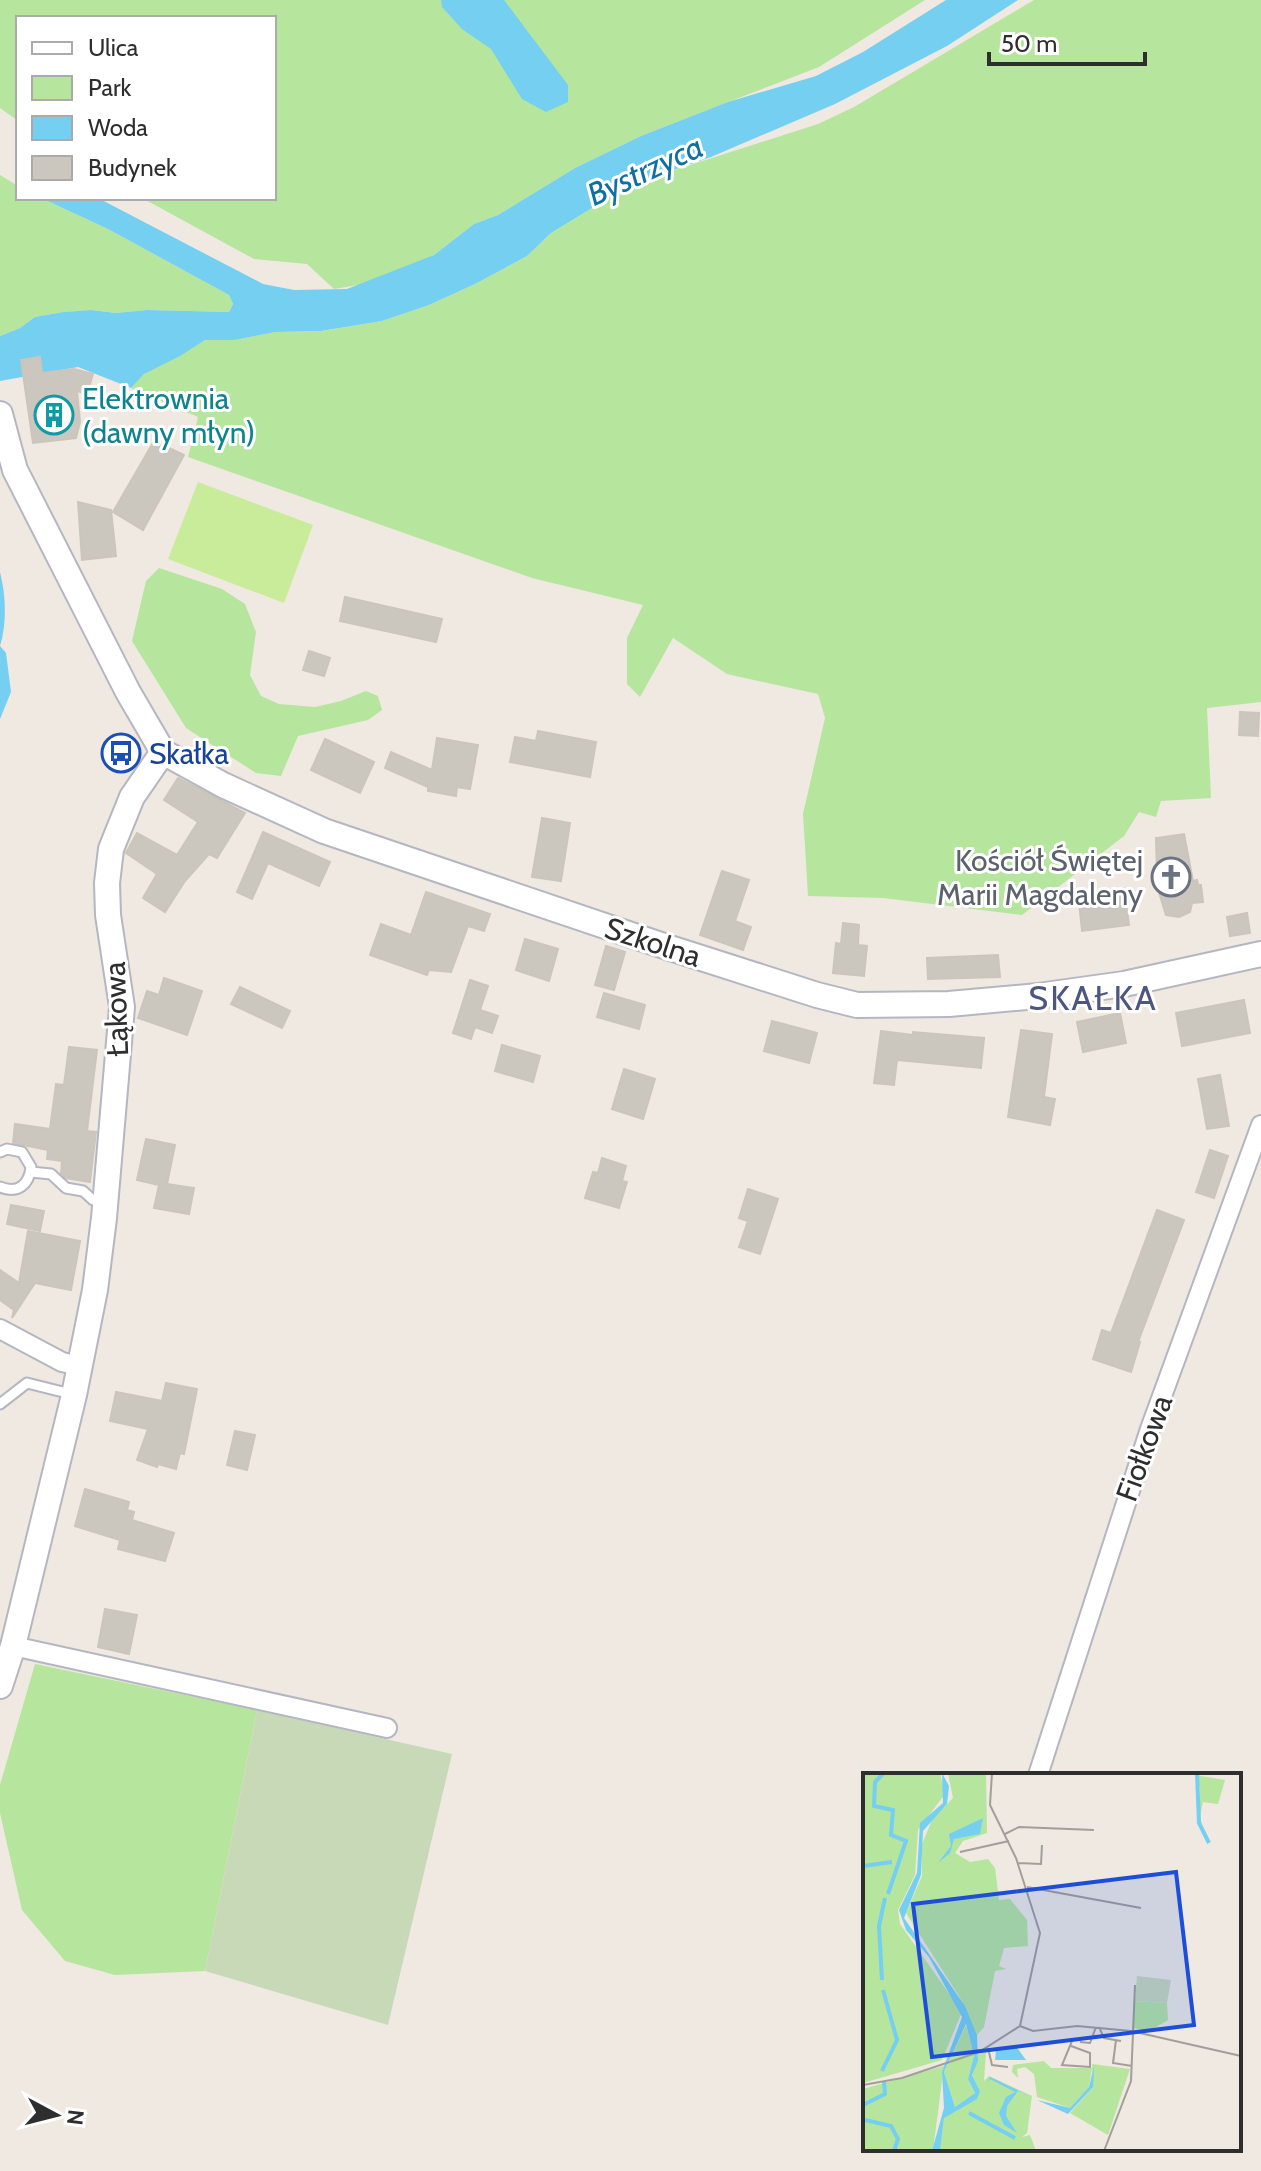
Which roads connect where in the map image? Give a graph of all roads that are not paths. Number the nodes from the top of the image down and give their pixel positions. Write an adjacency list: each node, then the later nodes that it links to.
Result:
1 (0, 414): 2 (street)
2 (8, 471): 3 (street)
3 (163, 752): 4 (street, Szkolna); 9 (street, Łąkowa)
4 (1261, 954)
5 (1261, 1125): 17 (street, Fiołkowa)
6 (0, 1152): 7 (lane)
7 (31, 1172): 8 (lane); 9 (lane)
8 (0, 1187)
9 (106, 1200): 11 (street, Łąkowa)
10 (0, 1329): 11 (street)
11 (79, 1366): 12 (street, Łąkowa)
12 (74, 1395): 13 (lane); 14 (street, Łąkowa)
13 (0, 1404)
14 (6, 1646): 15 (street, Łąkowa); 16 (street)
15 (0, 1686)
16 (387, 1728)
17 (1039, 1773)

